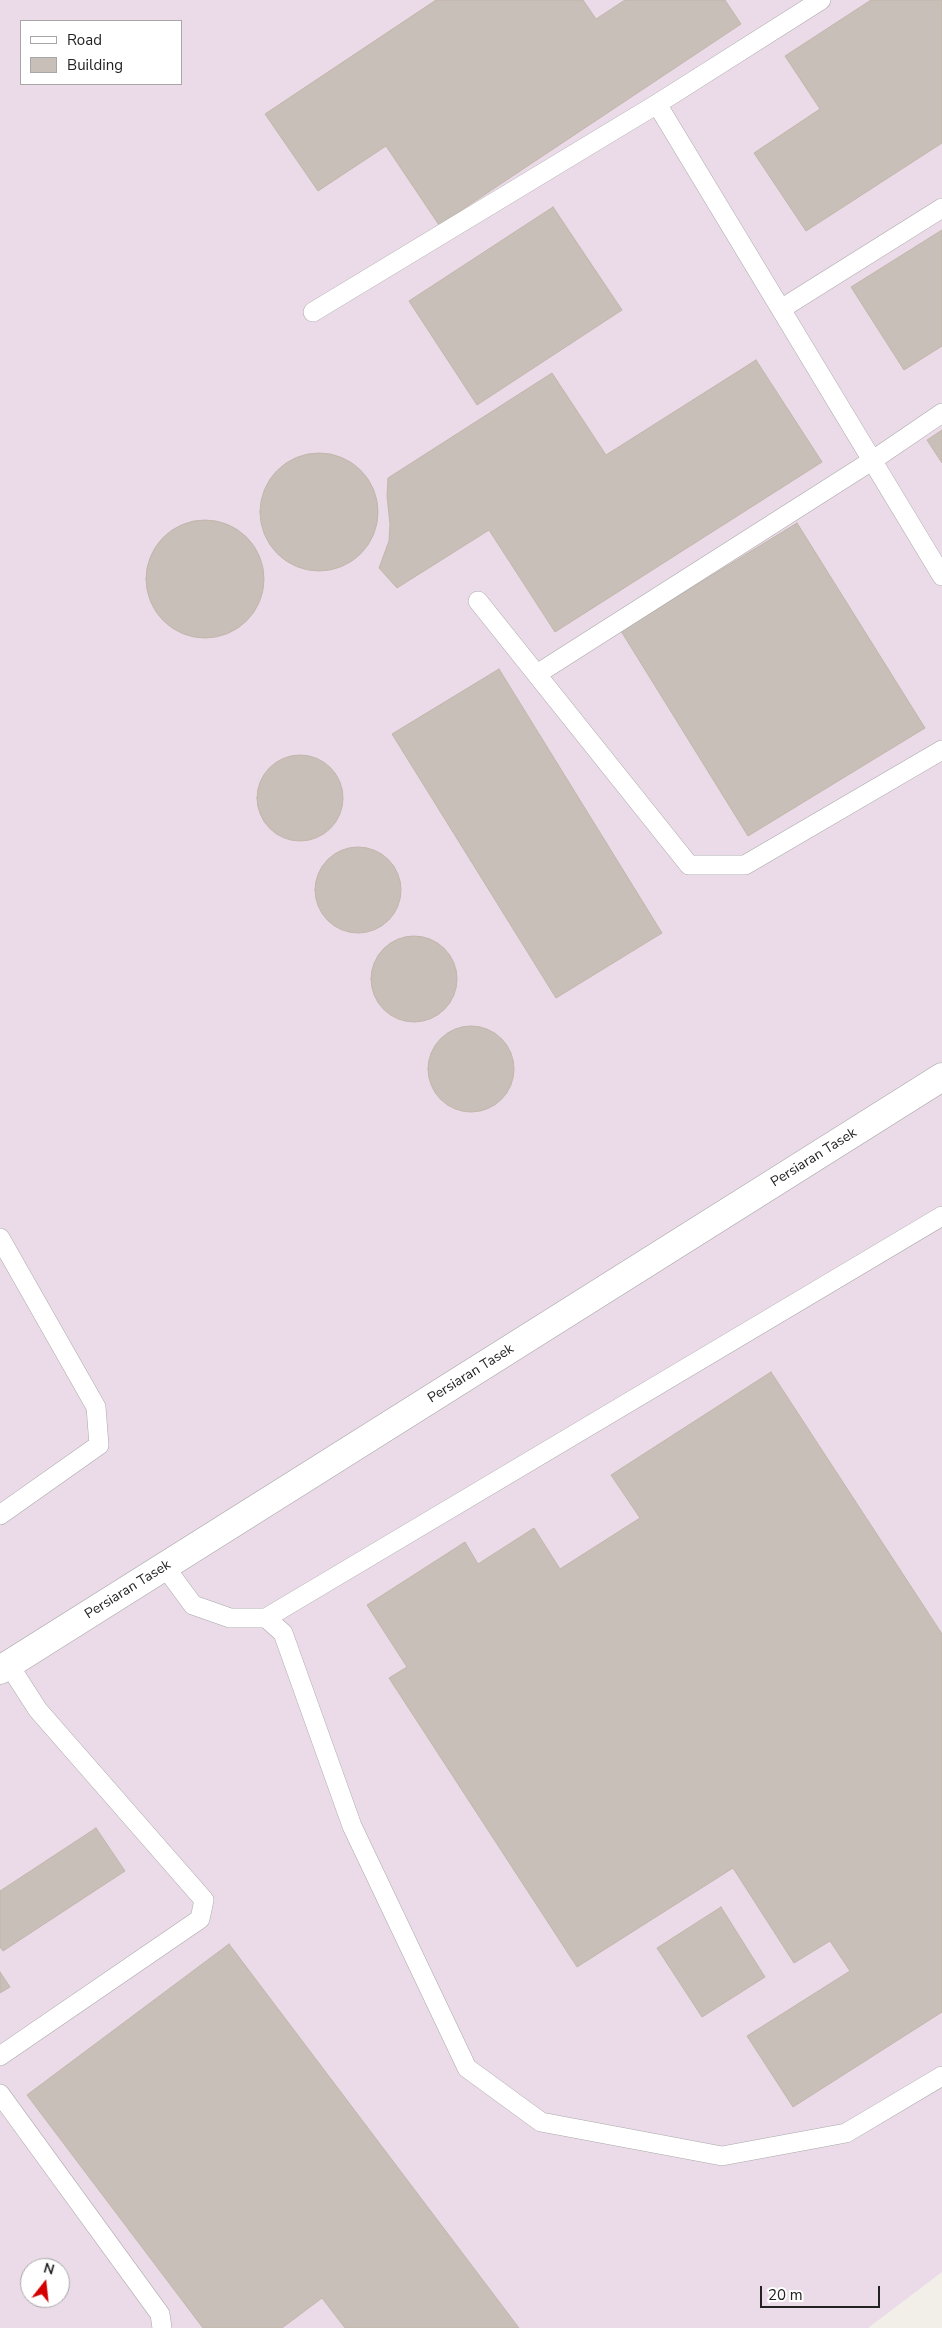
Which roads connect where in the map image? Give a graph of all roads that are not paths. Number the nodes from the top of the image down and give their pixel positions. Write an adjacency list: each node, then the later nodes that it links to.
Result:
1 (821, 0): 2 (lane)
2 (657, 104): 4 (lane); 5 (lane)
3 (942, 208): 4 (lane)
4 (781, 310): 7 (lane)
5 (313, 312)
6 (942, 413): 7 (lane)
7 (873, 460): 8 (lane); 10 (lane)
8 (942, 576)
9 (478, 601): 10 (lane)
10 (537, 674): 11 (lane)
11 (942, 750)
12 (942, 1077): 16 (street, Persiaran Tasek)
13 (942, 1216): 17 (lane)
14 (0, 1238): 15 (lane)
15 (0, 1515)
16 (165, 1567): 17 (lane); 18 (street, Persiaran Tasek)
17 (266, 1618): 20 (lane)
18 (4, 1668): 19 (lane)
19 (0, 2056)
20 (942, 2076)
21 (0, 2094): 22 (lane)
22 (162, 2328)

